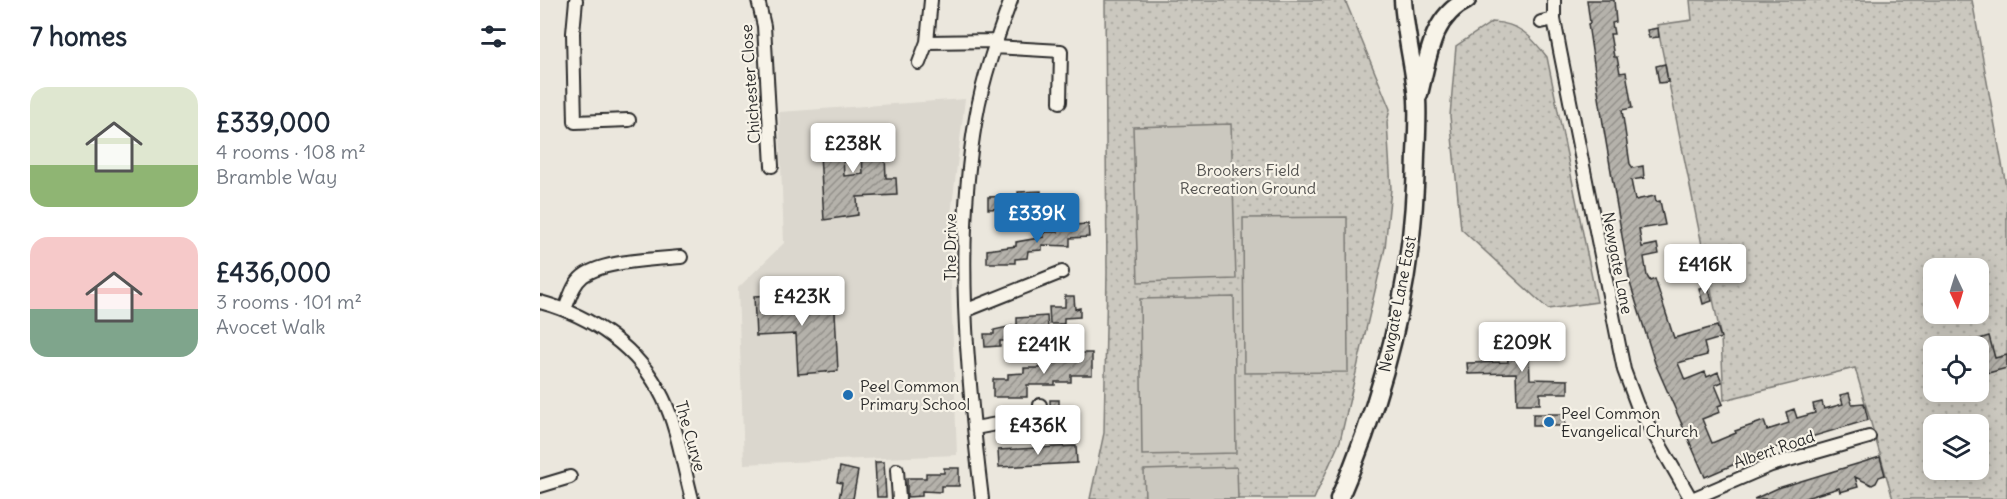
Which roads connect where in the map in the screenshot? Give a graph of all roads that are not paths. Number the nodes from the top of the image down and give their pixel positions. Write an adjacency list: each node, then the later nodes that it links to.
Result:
1 (576, 0): 15 (street)
2 (758, 0): 16 (street, Chichester Close)
3 (931, 0): 10 (street)
4 (1011, 0): 11 (street, The Drive)
5 (1403, 0): 13 (main road, Newgate Lane East)
6 (1467, 0): 13 (main road, Newgate Lane East)
7 (1554, 0): 8 (street, Newgate Lane)
8 (1554, 19): 9 (street); 32 (street, Newgate Lane)
9 (1541, 22)
10 (927, 42): 11 (street); 12 (street)
11 (995, 44): 14 (street); 21 (street, The Drive)
12 (919, 63)
13 (1417, 101): 31 (main road, Newgate Lane East)
14 (1060, 102)
15 (629, 120)
16 (772, 166)
17 (681, 257): 20 (street)
18 (1062, 272): 21 (street)
19 (540, 302): 20 (street, The Curve)
20 (565, 309): 28 (street, The Curve)
21 (967, 310): 23 (street, The Drive)
22 (1040, 416): 23 (street)
23 (975, 428): 30 (street, The Drive)
24 (1869, 437): 32 (street, Albert Road)
25 (897, 470): 29 (street)
26 (570, 477): 27 (street)
27 (540, 486)
28 (692, 499)
29 (899, 499)
30 (982, 499)
31 (1340, 499)
32 (1692, 499)

